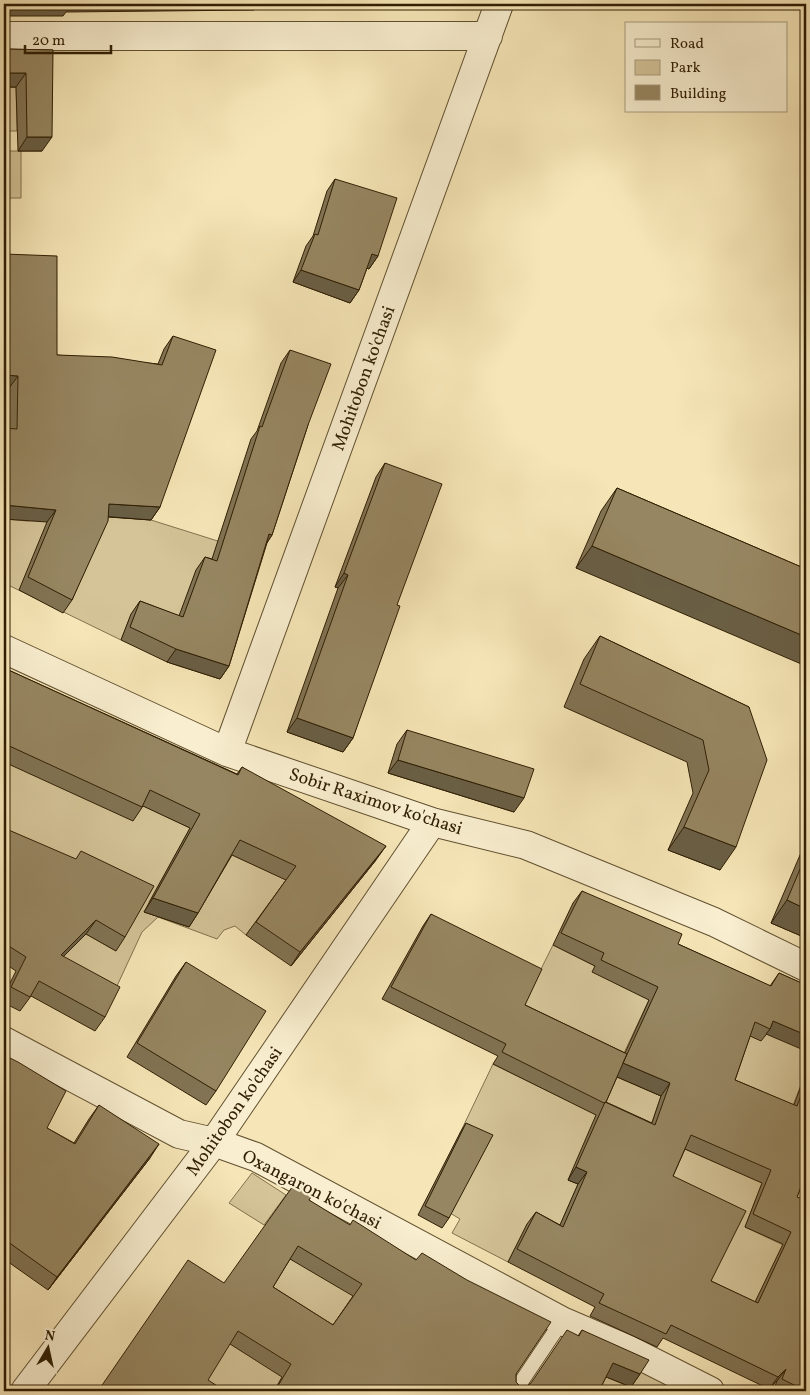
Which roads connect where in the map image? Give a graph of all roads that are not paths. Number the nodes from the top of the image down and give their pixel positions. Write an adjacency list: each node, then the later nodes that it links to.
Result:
1 (499, 4): 3 (street, Mohitobon ko'chasi)
2 (4, 36): 3 (street)
3 (488, 36): 5 (street, Mohitobon ko'chasi)
4 (4, 649): 5 (street, Sobir Raximov ko'chasi)
5 (227, 752): 6 (street, Sobir Raximov ko'chasi)
6 (432, 822): 7 (street, Sobir Raximov ko'chasi); 9 (street, Mohitobon ko'chasi)
7 (806, 967)
8 (4, 1041): 9 (street, Oxangaron ko'chasi)
9 (214, 1142): 10 (street, Oxangaron ko'chasi); 11 (street, Mohitobon ko'chasi)
10 (562, 1321): 12 (lane); 13 (street, Oxangaron ko'chasi)
11 (25, 1391)
12 (516, 1391)
13 (710, 1391)

